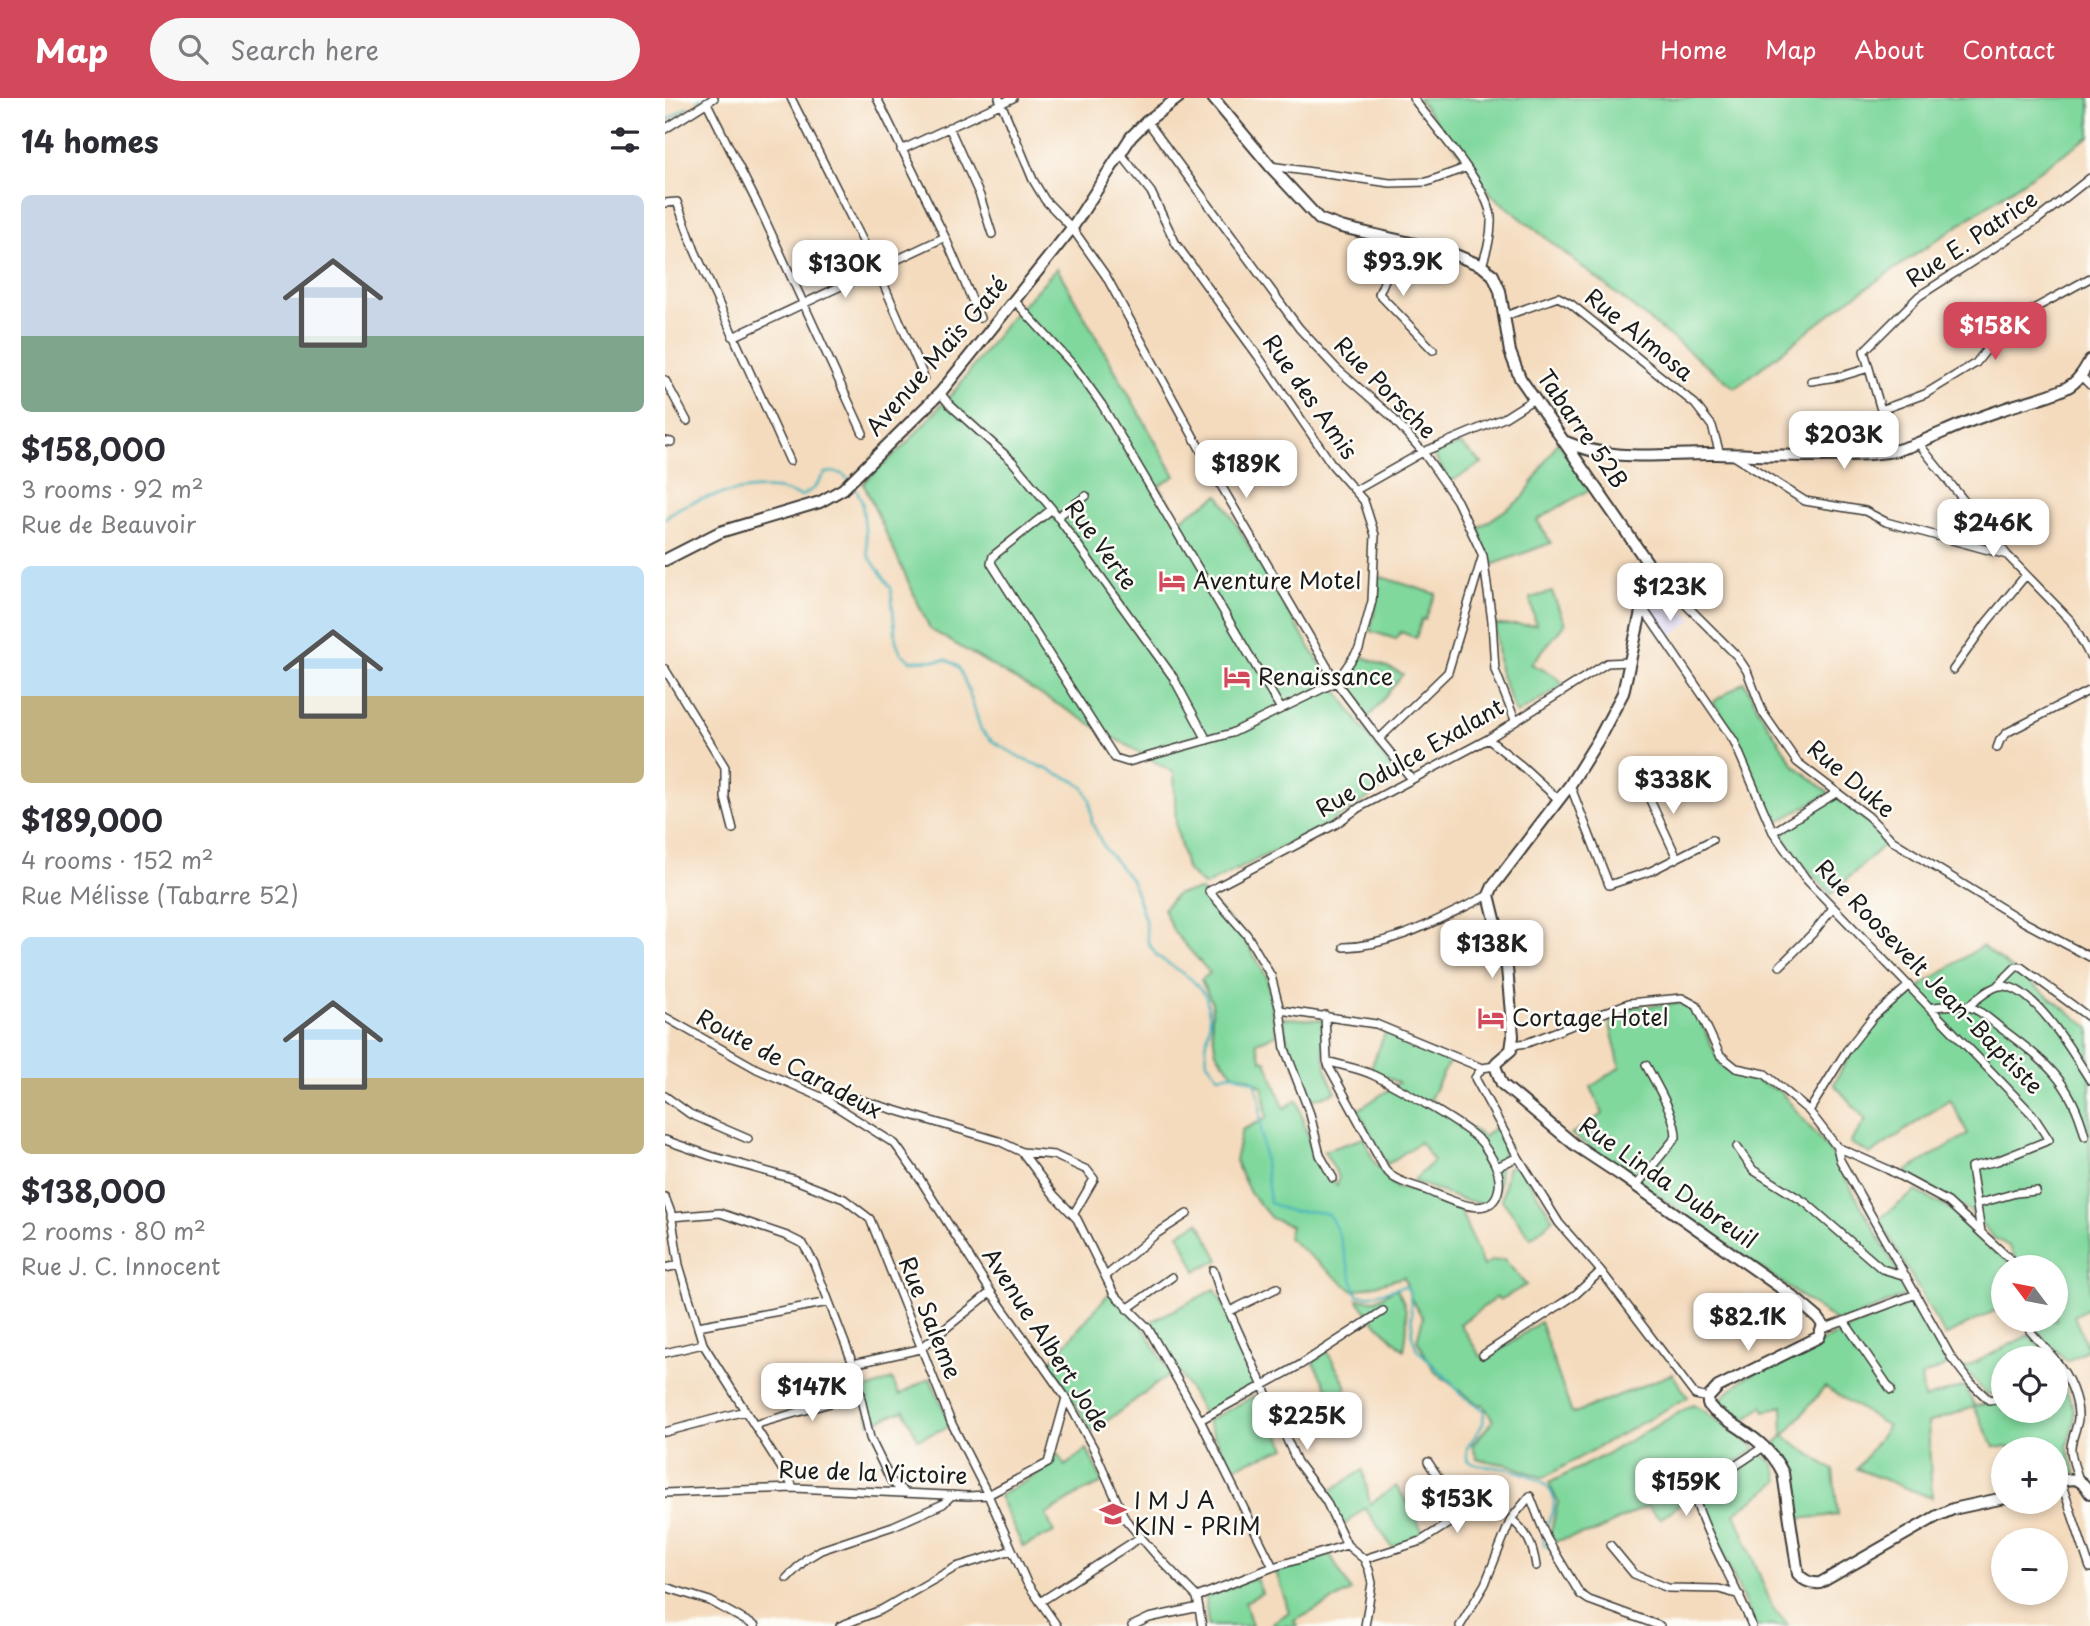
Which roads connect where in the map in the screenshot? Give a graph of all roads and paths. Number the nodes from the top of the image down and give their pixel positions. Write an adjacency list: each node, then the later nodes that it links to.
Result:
1 (791, 98): 24 (street)
2 (877, 98): 12 (street)
3 (1013, 98): 8 (street)
4 (1178, 98): 9 (street, Avenue Maïs Gaté)
5 (1213, 98): 14 (street)
6 (1413, 98): 15 (street)
7 (711, 101): 11 (street); 27 (street)
8 (1000, 101): 10 (street); 19 (street)
9 (1147, 121): 13 (street, Avenue Maïs Gaté); 46 (street, Rue Porsche)
10 (949, 127): 12 (street); 20 (street)
11 (665, 130)
12 (901, 150): 21 (street)
13 (1121, 154): 19 (street, Avenue Maïs Gaté); 51 (street, Rue des Amis)
14 (1269, 166): 15 (street); 22 (street)
15 (1465, 168): 23 (street)
16 (2088, 179): 17 (street); 33 (street, Rue E. Patrice)
17 (2090, 189)
18 (665, 203): 30 (street)
19 (1072, 228): 26 (street, Avenue Maïs Gaté); 67 (street)
20 (992, 234)
21 (945, 237): 24 (street); 29 (street)
22 (1401, 242): 23 (street); 31 (street)
23 (1482, 266): 28 (street, Tabarre 52B)
24 (877, 269): 27 (street); 35 (street)
25 (2090, 278): 41 (street)
26 (1014, 300): 39 (street, Avenue Maïs Gaté); 69 (street)
27 (803, 305): 30 (street); 43 (street)
28 (1505, 316): 40 (street, Tabarre 52B); 48 (street, Rue Almosa)
29 (980, 318)
30 (733, 337): 50 (street)
31 (1433, 350)
32 (2090, 360): 34 (street)
33 (1869, 368): 36 (street); 41 (street, Rue E. Patrice)
34 (2081, 376): 38 (street); 45 (street)
35 (924, 377)
36 (1811, 381)
37 (666, 385): 42 (street)
38 (2090, 385)
39 (940, 393): 53 (street, Rue Verte); 57 (street, Avenue Maïs Gaté)
40 (1534, 399): 44 (street, Tabarre 52B); 46 (street)
41 (1881, 410): 47 (street, Rue E. Patrice)
42 (687, 422)
43 (863, 433)
44 (1566, 442): 48 (street); 58 (street, Tabarre 52B)
45 (1919, 444): 47 (street); 55 (street)
46 (1423, 452): 51 (street); 56 (street, Rue Porsche)
47 (1887, 452): 49 (street)
48 (1720, 454): 49 (street)
49 (1733, 455): 55 (street)
50 (790, 461)
51 (1356, 490): 67 (street, Rue des Amis)
52 (1086, 496): 54 (street)
53 (1052, 509): 54 (street, Rue Verte); 73 (street)
54 (1058, 517): 73 (street, Rue Verte)
55 (2007, 555): 59 (street)
56 (1483, 556): 70 (street, Rue Porsche); 71 (street)
57 (665, 560)
58 (1648, 567): 60 (street); 78 (street, Rue Duke)
59 (2026, 575): 63 (street); 66 (street)
60 (1642, 607): 61 (street, Rue Roosevelt Jean-Baptiste); 62 (street)
61 (1655, 625): 62 (street); 81 (street, Rue Roosevelt Jean-Baptiste)
62 (1636, 633): 64 (street)
63 (2090, 656)
64 (1630, 662): 70 (street, Rue Odulce Exalant); 76 (street)
65 (665, 669): 80 (street)
66 (1953, 670)
67 (1336, 682): 69 (street); 71 (street)
68 (2090, 690): 74 (street)
69 (1281, 709): 73 (street)
70 (1515, 720): 72 (street, Rue Odulce Exalant)
71 (1379, 739): 75 (street)
72 (1488, 739): 75 (street, Rue Odulce Exalant); 79 (street)
73 (1206, 740)
74 (1997, 748)
75 (1412, 779): 93 (street, Rue Odulce Exalant)
76 (1570, 785): 79 (street); 83 (street)
77 (1644, 787): 83 (street)
78 (1836, 793): 81 (street); 87 (street, Rue Duke)
79 (1559, 800): 84 (street)
80 (733, 829)
81 (1773, 832): 85 (street, Rue Roosevelt Jean-Baptiste)
82 (1712, 840): 83 (street)
83 (1677, 858)
84 (1489, 895): 86 (street); 97 (street)
85 (1833, 908): 88 (street); 89 (street, Rue Roosevelt Jean-Baptiste)
86 (1344, 947)
87 (2090, 957)
88 (1780, 966)
89 (1907, 986): 92 (street, Rue Roosevelt Jean-Baptiste); 105 (street)
90 (1997, 986): 91 (street); 96 (street); 102 (street)
91 (1968, 1006): 92 (street); 106 (street)
92 (1929, 1008): 119 (street, Rue Roosevelt Jean-Baptiste)
93 (1280, 1010): 94 (street); 115 (street)
94 (1325, 1015): 98 (street); 101 (street)
95 (665, 1017): 104 (street, Route de Caradeux)
96 (2090, 1018)
97 (1513, 1045): 100 (street); 105 (street)
98 (1327, 1061): 114 (street); 114 (street)
99 (1646, 1065): 116 (street)
100 (1495, 1066): 101 (street); 116 (street, Rue Linda Dubreuil)
101 (1482, 1068): 113 (street)
102 (2090, 1080)
103 (665, 1096): 107 (street)
104 (821, 1097): 109 (street, Route de Caradeux); 112 (street)
105 (1809, 1111): 111 (street)
106 (2085, 1136)
107 (748, 1139)
108 (665, 1140): 145 (street, Rue Saleme)
109 (895, 1144): 133 (street, Avenue Albert Jode)
110 (1737, 1147): 130 (street)
111 (1836, 1147): 123 (street); 130 (street)
112 (1022, 1152): 121 (street); 121 (street)
113 (1518, 1157): 114 (street); 128 (street)
114 (1497, 1167)
115 (1332, 1178)
116 (1636, 1186): 141 (street, Rue Linda Dubreuil)
117 (2036, 1191): 119 (street)
118 (665, 1197): 122 (street)
119 (1977, 1204): 123 (street, Rue Roosevelt Jean-Baptiste)
120 (1187, 1214): 129 (street)
121 (1073, 1215): 129 (street)
122 (671, 1217): 125 (street); 135 (street)
123 (1981, 1232): 124 (street)
124 (2005, 1255)
125 (680, 1265): 126 (street); 140 (street)
126 (665, 1268)
127 (1213, 1270): 137 (street)
128 (1601, 1271): 147 (street); 154 (street)
129 (1106, 1276): 136 (street)
130 (1906, 1276): 134 (street)
131 (1172, 1277): 136 (street)
132 (1277, 1288): 137 (street)
133 (991, 1292): 145 (street); 153 (street, Avenue Albert Jode)
134 (1916, 1294): 139 (street); 155 (street)
135 (829, 1302): 140 (street); 148 (street)
136 (1127, 1309): 157 (street)
137 (1230, 1311): 149 (street)
138 (1383, 1311): 149 (street)
139 (1843, 1321): 141 (street); 151 (street)
140 (698, 1326): 143 (street)
141 (1823, 1329): 154 (street)
142 (2031, 1332): 144 (street)
143 (703, 1344): 146 (street); 156 (street)
144 (2043, 1346)
145 (920, 1349): 148 (street); 169 (street, Rue Saleme)
146 (665, 1353)
147 (1483, 1355)
148 (853, 1364): 152 (street)
149 (1261, 1385): 157 (street); 174 (street)
150 (2068, 1386): 162 (street)
151 (1891, 1390)
152 (861, 1394): 158 (street); 165 (street)
153 (1066, 1398): 169 (street, Rue de la Victoire); 173 (street, Avenue Albert Jode)
154 (1708, 1398): 160 (street)
155 (1991, 1400)
156 (745, 1411): 158 (street); 159 (street)
157 (1200, 1420): 179 (street)
158 (754, 1425): 164 (street)
159 (665, 1432)
160 (1765, 1446): 170 (street); 183 (street)
161 (1428, 1462): 177 (street)
162 (2079, 1480): 163 (street); 167 (street)
163 (2068, 1482)
164 (794, 1488): 165 (street, Rue de la Victoire); 166 (street, Rue de la Victoire)
165 (904, 1492): 168 (street, Rue de la Victoire)
166 (665, 1493)
167 (2090, 1493)
168 (952, 1495): 169 (street, Rue de la Victoire); 181 (street)
169 (988, 1495): 176 (street, Rue Saleme)
170 (1991, 1501)
171 (2068, 1508): 180 (street)
172 (1511, 1519): 178 (street); 193 (street); 194 (street)
173 (1141, 1537): 184 (street, Avenue Albert Jode); 185 (street)
174 (1347, 1545): 177 (street); 179 (street)
175 (1610, 1545): 183 (street)
176 (1012, 1550): 185 (street, Rue Saleme); 188 (street)
177 (1364, 1559): 192 (street)
178 (1536, 1566)
179 (1273, 1567): 184 (street)
180 (2090, 1568)
181 (787, 1578)
182 (665, 1587): 187 (street)
183 (1740, 1595): 195 (street)
184 (1197, 1597): 186 (street)
185 (1040, 1602): 189 (street, Rue Saleme)
186 (1199, 1607): 190 (street); 191 (street)
187 (755, 1626)
188 (840, 1626)
189 (1057, 1626)
190 (1132, 1626)
191 (1202, 1626)
192 (1365, 1626)
193 (1460, 1626)
194 (1660, 1626)
195 (1752, 1626)

